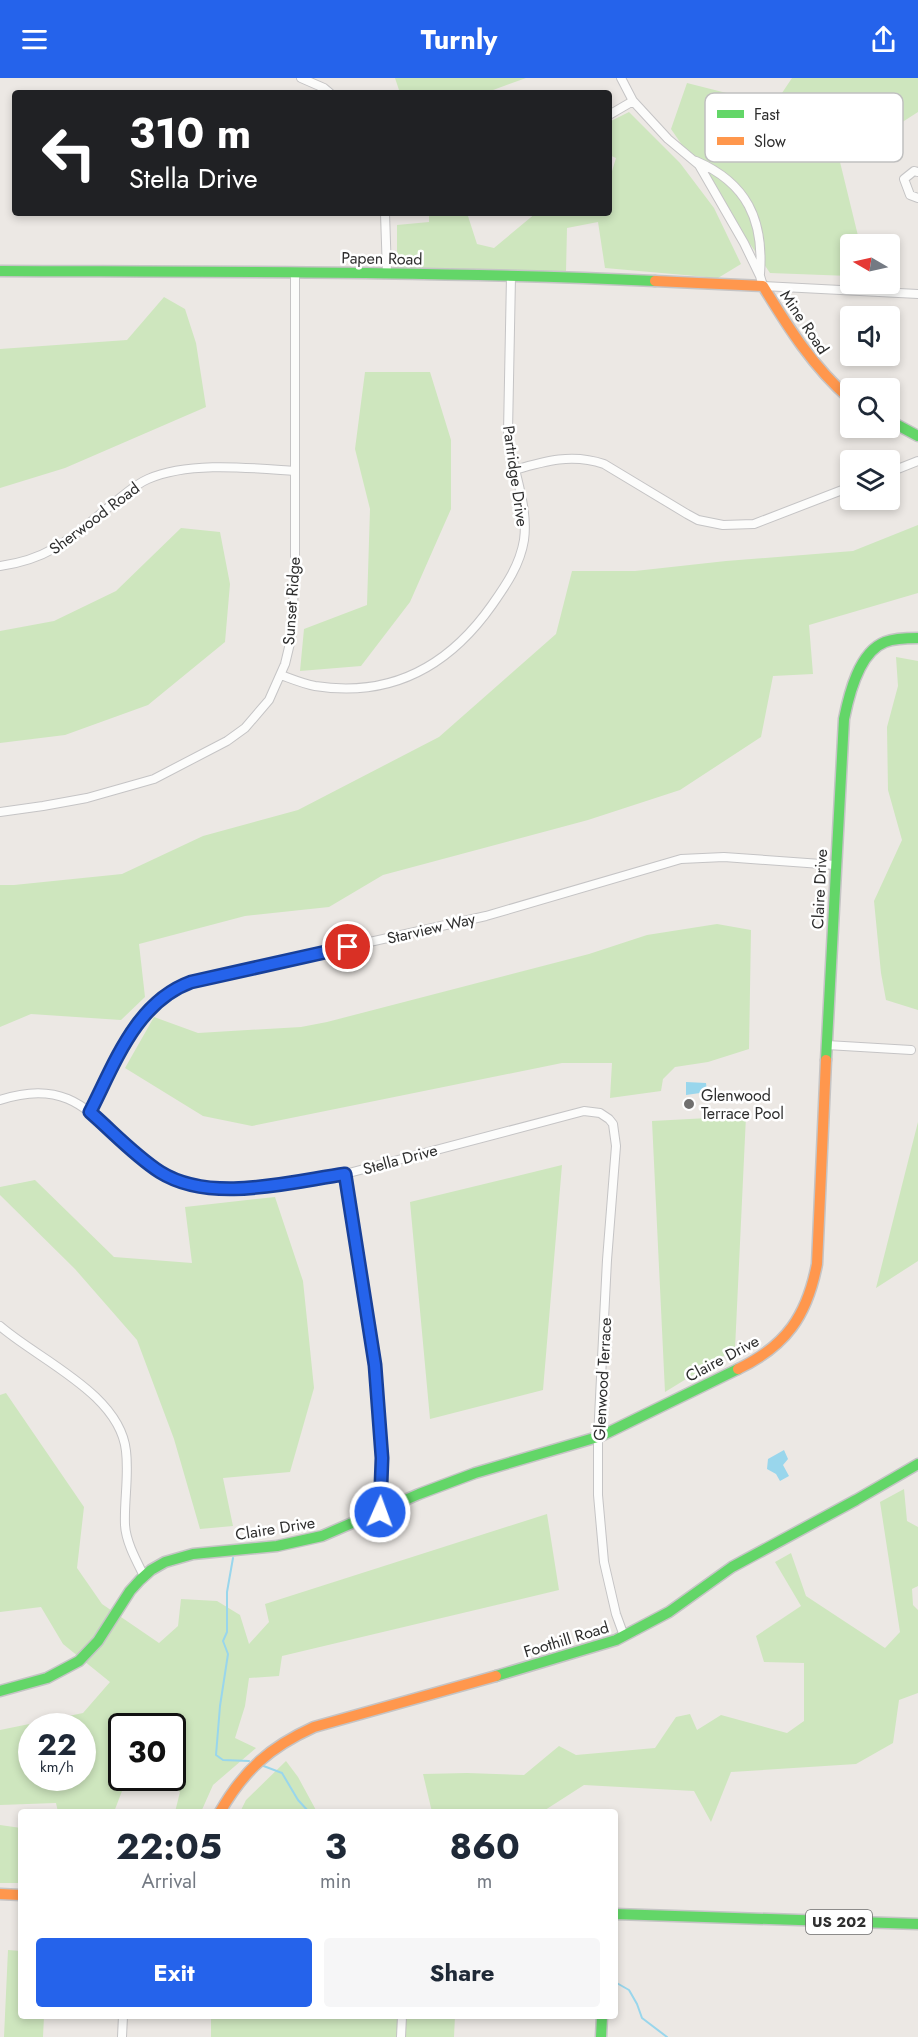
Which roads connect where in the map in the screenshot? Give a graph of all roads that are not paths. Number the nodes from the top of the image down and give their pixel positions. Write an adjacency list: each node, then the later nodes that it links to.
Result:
1 (301, 78): 3 (street)
2 (621, 78): 4 (street)
3 (326, 90)
4 (633, 101): 5 (street); 6 (street)
5 (612, 113)
6 (695, 160): 14 (street); 14 (street)
7 (918, 172): 8 (street)
8 (918, 198)
9 (385, 216): 12 (street)
10 (0, 271): 11 (main road, Papen Road)
11 (295, 272): 12 (main road, Papen Road); 22 (street, Sunset Ridge)
12 (387, 273): 13 (main road, Papen Road)
13 (511, 276): 14 (main road, Papen Road); 21 (street, Partridge Drive)
14 (761, 281): 15 (street); 16 (main road, Mine Road)
15 (918, 294)
16 (840, 390)
17 (900, 426): 18 (main road)
18 (918, 436)
19 (918, 461): 20 (street)
20 (900, 468)
21 (514, 470): 23 (street); 26 (street, Partridge Drive)
22 (294, 471): 24 (street, Sherwood Road); 26 (street, Sunset Ridge)
23 (840, 491)
24 (0, 566)
25 (918, 638): 28 (main road, Claire Drive)
26 (281, 675): 27 (street, Sunset Ridge)
27 (0, 812)
28 (835, 865): 29 (main road, Claire Drive); 32 (street, Starview Way)
29 (827, 1045): 30 (street); 37 (main road, Claire Drive)
30 (911, 1050)
31 (0, 1100): 32 (street, Stella Drive)
32 (90, 1112): 34 (street, Stella Drive)
33 (609, 1119): 34 (street, Stella Drive); 37 (street, Glenwood Terrace)
34 (345, 1174): 39 (street)
35 (0, 1326): 36 (street)
36 (4, 1334): 40 (street)
37 (598, 1437): 39 (main road, Claire Drive); 41 (street, Glenwood Terrace)
38 (918, 1464): 41 (main road, Foothill Road)
39 (380, 1512): 40 (main road, Claire Drive)
40 (144, 1576): 42 (main road, Claire Drive)
41 (624, 1636): 43 (main road, Foothill Road)
42 (0, 1691)
43 (222, 1809)
44 (0, 1894): 45 (main road)
45 (18, 1895)
46 (618, 1914): 47 (main road, US 202)
47 (918, 1924)
48 (123, 2019): 51 (street)
49 (402, 2019): 52 (street)
50 (602, 2019): 53 (main road)
51 (122, 2037)
52 (400, 2037)
53 (601, 2037)

